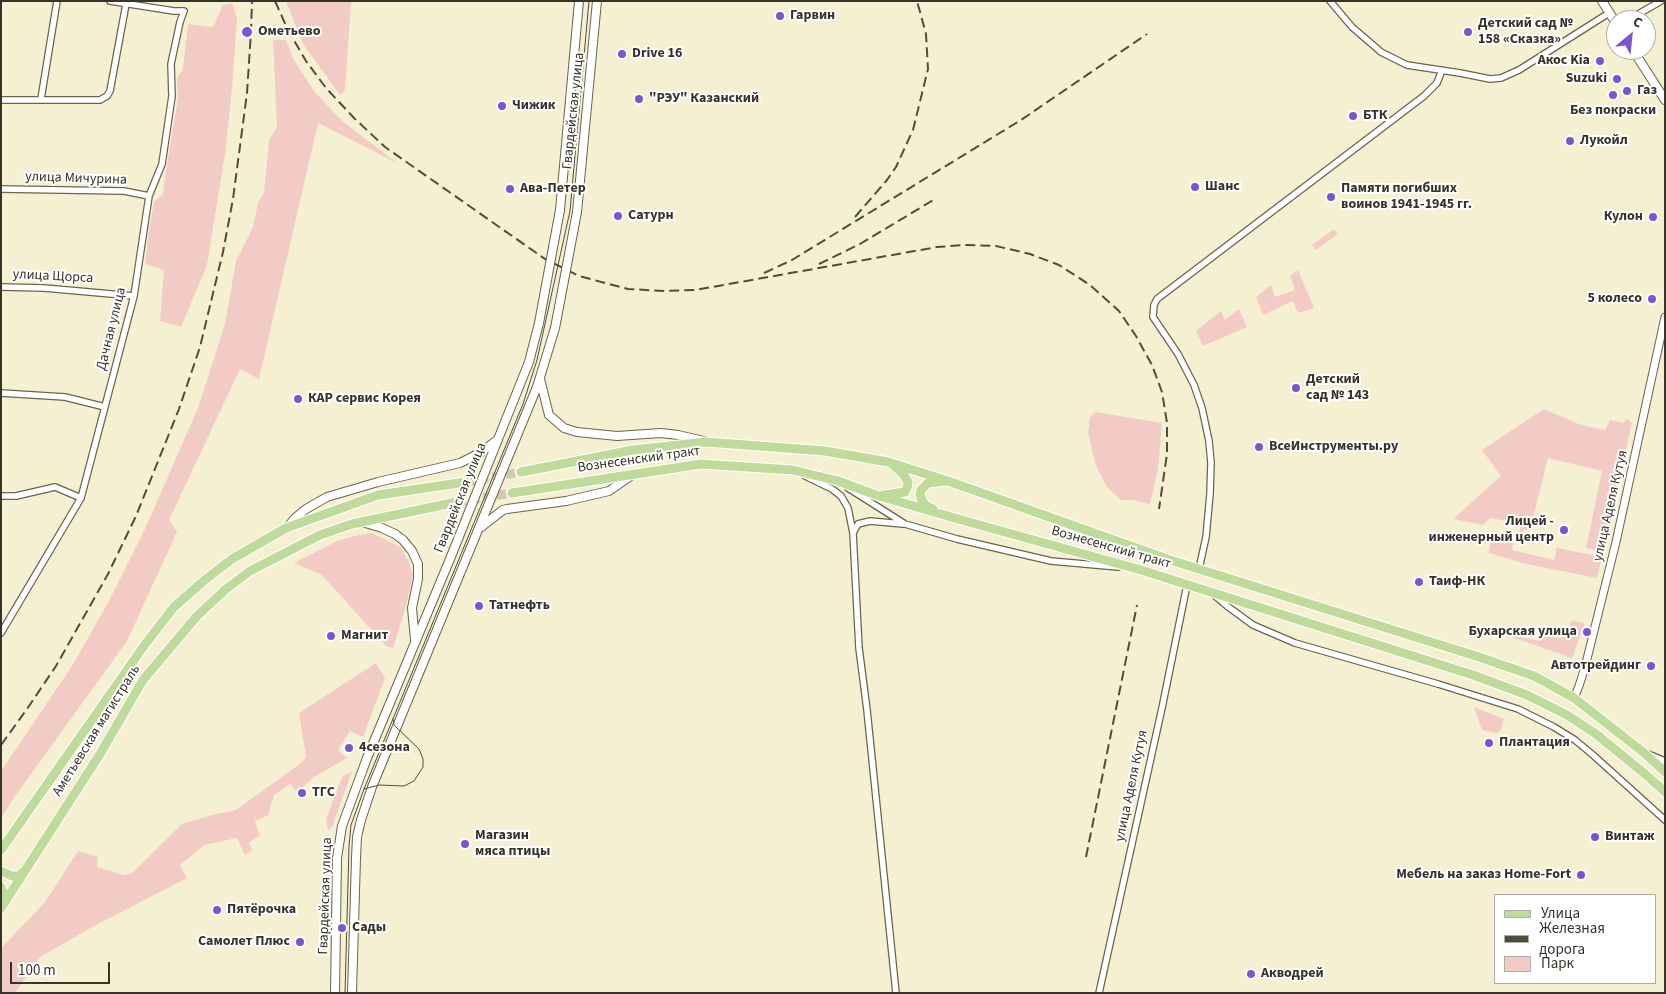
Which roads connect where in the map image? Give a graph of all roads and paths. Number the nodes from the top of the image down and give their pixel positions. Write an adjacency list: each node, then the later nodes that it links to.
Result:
1 (57, 1): 12 (street)
2 (110, 1): 7 (street)
3 (579, 1): 23 (main road, Гвардейская улица, bridge)
4 (597, 1): 20 (main road, Гвардейская улица, bridge)
5 (1330, 1): 11 (street)
6 (1662, 1): 8 (street)
7 (126, 4): 12 (street); 16 (street, Дачная улица)
8 (1646, 10)
9 (1606, 16): 11 (street)
10 (1639, 60): 14 (main road)
11 (1442, 70): 43 (street)
12 (41, 99): 13 (street)
13 (1, 100)
14 (1665, 100)
15 (1, 189): 16 (street, улица Мичурина)
16 (149, 196): 18 (street, Дачная улица)
17 (1, 287): 18 (street, улица Щорса)
18 (134, 296): 22 (street, Дачная улица)
19 (1665, 317): 49 (street, улица Аделя Кутуя)
20 (540, 376): 24 (main road); 41 (main road, Гвардейская улица)
21 (1, 392): 22 (street)
22 (105, 407): 35 (street, Дачная улица)
23 (497, 440): 40 (main road); 48 (main road, Гвардейская улица)
24 (706, 442): 25 (main road, Вознесенский тракт); 27 (main road, Вознесенский тракт)
25 (888, 462): 30 (main road, Вознесенский тракт); 33 (main road)
26 (793, 470): 28 (main road, Вознесенский тракт); 29 (main road, Вознесенский тракт); 42 (street)
27 (521, 472)
28 (632, 474): 32 (main road, Вознесенский тракт); 41 (main road)
29 (838, 481): 33 (main road, Вознесенский тракт); 39 (street)
30 (948, 481): 37 (main road); 43 (main road, Вознесенский тракт)
31 (466, 482): 40 (main road, Аметьевская магистраль)
32 (512, 493)
33 (876, 495): 37 (main road, Вознесенский тракт)
34 (1, 496): 35 (street)
35 (81, 498): 47 (street, Дачная улица)
36 (458, 502): 38 (main road, Аметьевская магистраль)
37 (951, 517): 44 (main road, Вознесенский тракт)
38 (362, 522): 48 (main road); 56 (main road, Аметьевская магистраль)
39 (905, 524): 42 (street); 44 (street)
40 (286, 528): 55 (main road, Аметьевская магистраль)
41 (479, 528): 61 (main road, Гвардейская улица)
42 (854, 533): 64 (street)
43 (1198, 569): 49 (main road, Вознесенский тракт)
44 (1141, 570): 45 (main road, Вознесенский тракт)
45 (1187, 585): 46 (main road, Вознесенский тракт); 65 (street, улица Аделя Кутуя)
46 (1211, 592): 53 (main road, Вознесенский тракт); 54 (street)
47 (1, 633)
48 (416, 642): 60 (main road, Гвардейская улица)
49 (1574, 698): 50 (main road, Вознесенский тракт)
50 (1643, 752): 51 (street); 52 (main road, Вознесенский тракт)
51 (1665, 761)
52 (1665, 772)
53 (1665, 792)
54 (1665, 820)
55 (1, 850)
56 (28, 867): 57 (main road); 59 (main road, Аметьевская магистраль)
57 (1, 871)
58 (1, 887): 59 (main road)
59 (2, 907)
60 (336, 964): 61 (main road); 62 (main road, Гвардейская улица)
61 (353, 964): 63 (main road, Гвардейская улица)
62 (335, 993)
63 (352, 993)
64 (896, 993)
65 (1099, 993)

